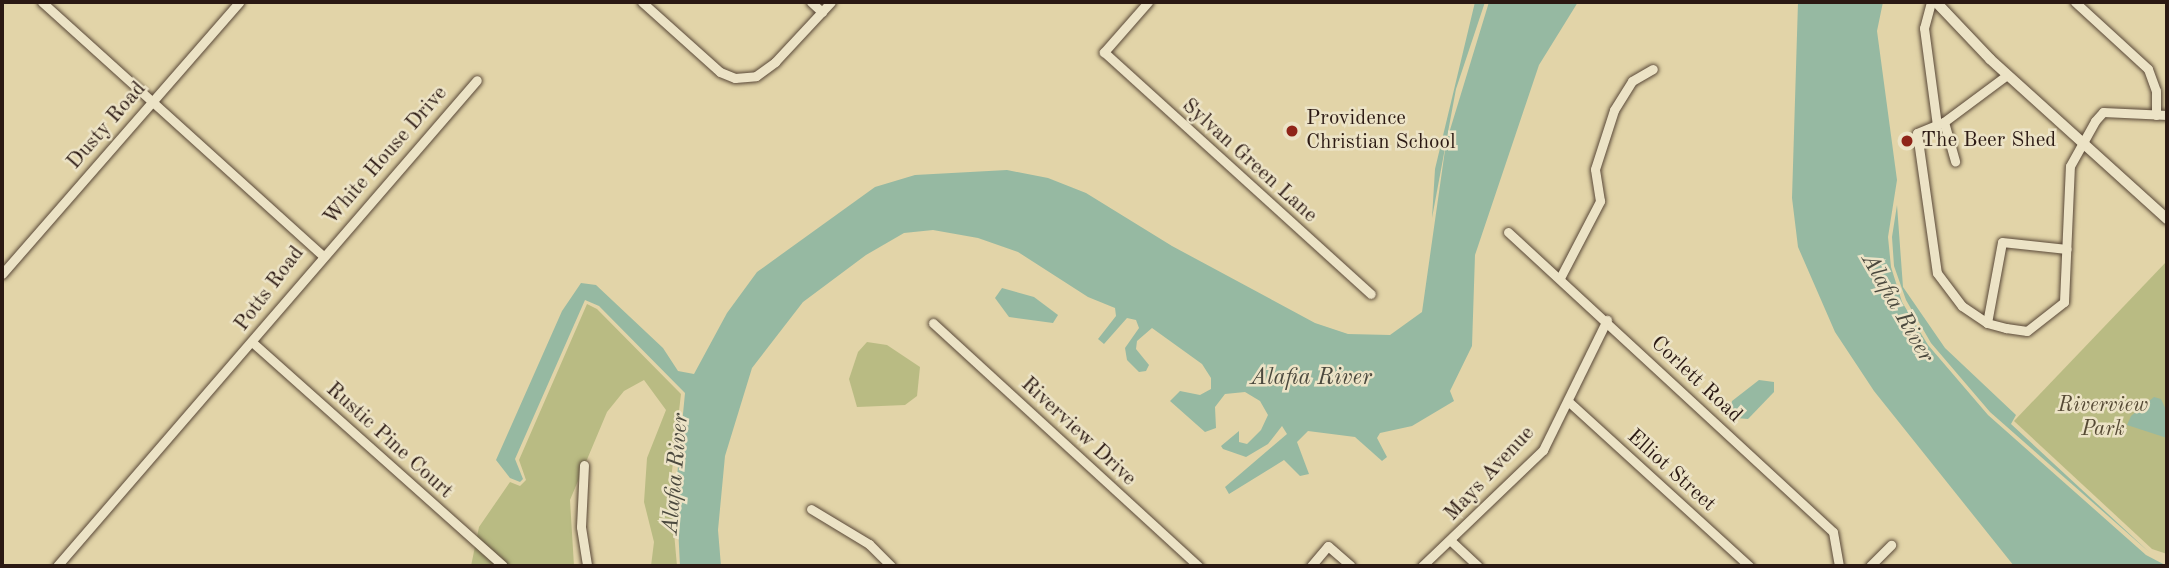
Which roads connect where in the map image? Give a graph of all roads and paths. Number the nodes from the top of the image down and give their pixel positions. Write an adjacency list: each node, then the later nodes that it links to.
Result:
1 (42, 2): 13 (street, Potts Road)
2 (239, 2): 13 (street, Dusty Road)
3 (642, 2): 9 (street)
4 (811, 2): 9 (street)
5 (831, 2): 9 (street)
6 (1148, 2): 25 (street, Sylvan Green Lane)
7 (1933, 2): 11 (street); 16 (street)
8 (2075, 2): 14 (street)
9 (822, 12)
10 (1653, 69): 24 (street)
11 (2007, 75): 16 (street); 17 (street)
12 (477, 80): 22 (street, White House Drive)
13 (153, 100): 22 (street, Potts Road); 23 (street, Dusty Road)
14 (2156, 115): 15 (street); 17 (street)
15 (2167, 116)
16 (1940, 123): 18 (street); 28 (street)
17 (2083, 142): 19 (street); 21 (street)
18 (1955, 161)
19 (2167, 219)
20 (1508, 232): 24 (street, Corlett Road)
21 (2067, 249): 28 (street); 28 (street)
22 (322, 255): 29 (street, Potts Road)
23 (2, 274)
24 (1560, 278): 26 (street, Corlett Road)
25 (1371, 294)
26 (1607, 320): 30 (street, Mays Avenue); 45 (street, Corlett Road)
27 (933, 323): 39 (street, Riverview Drive)
28 (1987, 323)
29 (252, 342): 35 (street, Potts Road); 36 (street, Rustic Pine Court)
30 (1569, 402): 33 (street, Mays Avenue); 44 (street, Elliot Street)
31 (584, 465): 37 (street)
32 (811, 509): 38 (street)
33 (1451, 541): 42 (street, Mays Avenue); 43 (street)
34 (1891, 545): 46 (street)
35 (57, 566)
36 (503, 566)
37 (587, 566)
38 (891, 566)
39 (1198, 566)
40 (1311, 566): 41 (street)
41 (1351, 566)
42 (1422, 566)
43 (1478, 566)
44 (1749, 566)
45 (1839, 566)
46 (1870, 566)

